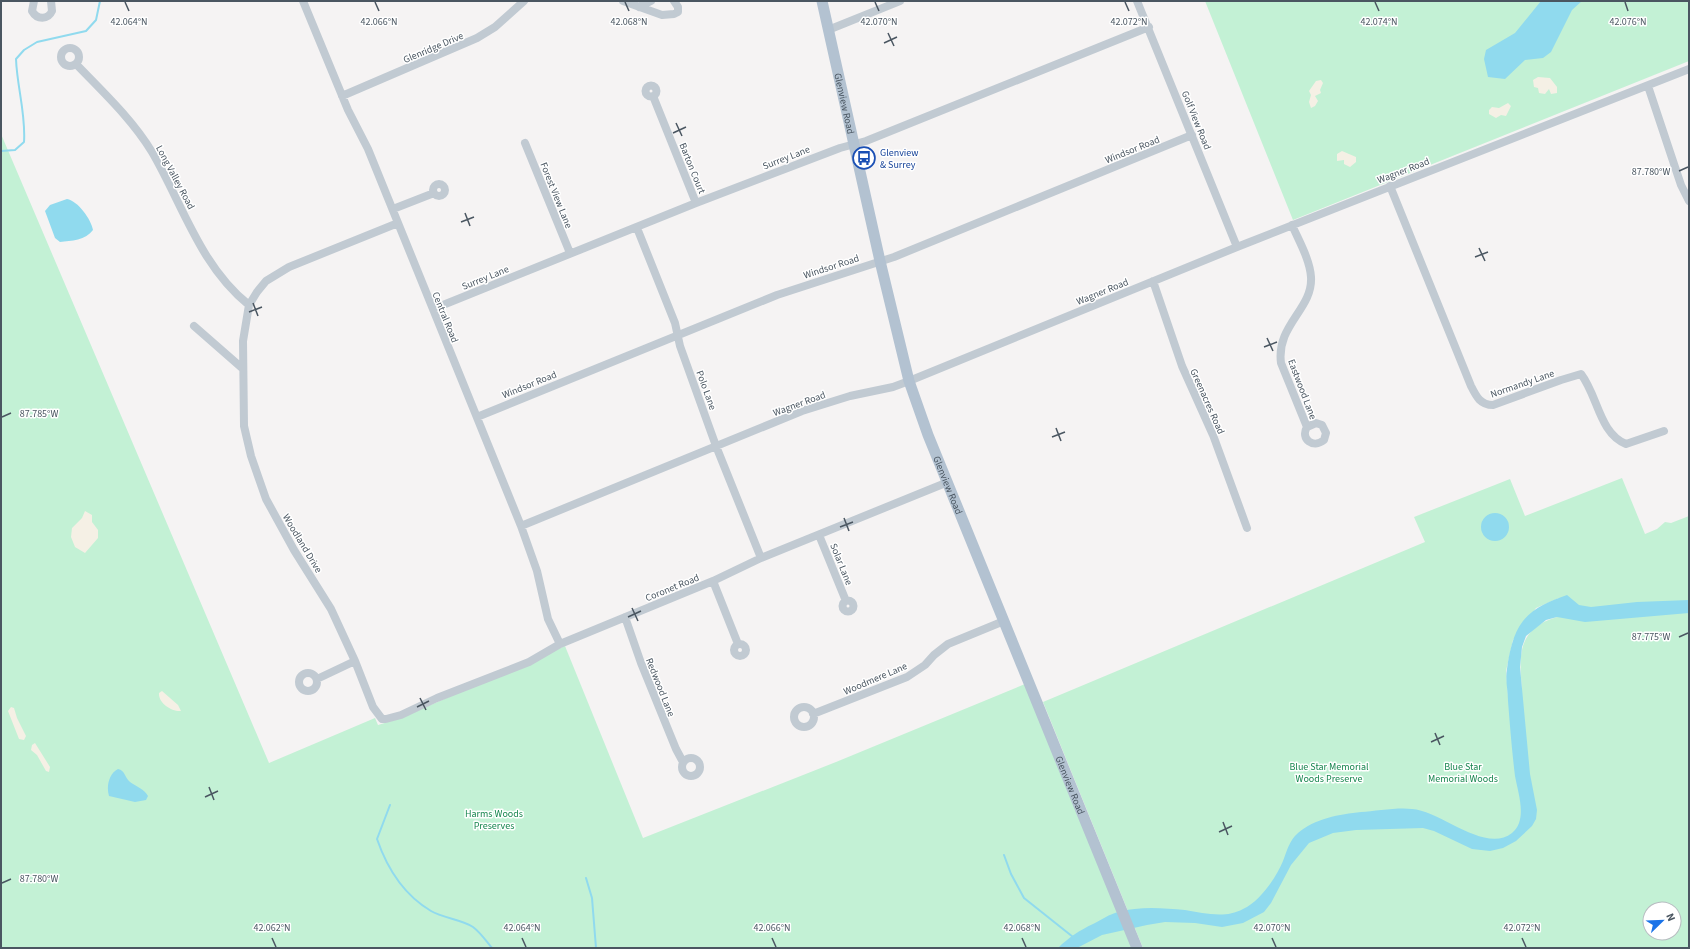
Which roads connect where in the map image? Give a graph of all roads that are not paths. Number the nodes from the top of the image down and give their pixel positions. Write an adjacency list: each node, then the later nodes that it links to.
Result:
1 (34, 1): 2 (street)
2 (51, 1)
3 (303, 1): 17 (street, Central Road)
4 (524, 1): 17 (street, Glenridge Drive)
5 (623, 1): 11 (street)
6 (651, 1): 11 (street)
7 (674, 1): 11 (street)
8 (822, 1): 13 (main road, Glenview Road)
9 (900, 1): 13 (street)
10 (1138, 1): 12 (street, Golf View Road)
11 (638, 7)
12 (1149, 27): 19 (street, Golf View Road); 21 (street, Surrey Lane)
13 (828, 30): 21 (main road, Glenview Road)
14 (76, 64): 34 (street, Long Valley Road)
15 (1689, 69): 16 (street, Wagner Road)
16 (1648, 86): 22 (street, Wagner Road); 24 (street)
17 (342, 96): 26 (street, Central Road)
18 (653, 96): 25 (street, Barton Court)
19 (1192, 135): 30 (street, Golf View Road); 32 (street, Windsor Road)
20 (525, 143): 31 (street, Forest View Lane)
21 (853, 144): 25 (street, Surrey Lane); 32 (main road, Glenview Road)
22 (1390, 186): 28 (street, Wagner Road); 42 (street, Normandy Lane)
23 (434, 193): 26 (street)
24 (1689, 201)
25 (696, 203): 29 (street, Surrey Lane)
26 (393, 210): 27 (street, Central Road)
27 (398, 223): 34 (street, Woodland Drive); 35 (street, Central Road)
28 (1292, 225): 30 (street, Wagner Road); 41 (street, Eastwood Lane)
29 (637, 228): 31 (street, Surrey Lane); 37 (street, Polo Lane)
30 (1237, 247): 33 (street, Wagner Road)
31 (570, 253): 35 (street, Surrey Lane)
32 (880, 261): 37 (street, Windsor Road); 39 (main road, Glenview Road)
33 (1153, 281): 39 (street, Wagner Road); 46 (street, Greenacres Road)
34 (249, 304): 38 (street, Woodland Drive)
35 (433, 309): 40 (street, Central Road)
36 (194, 326): 38 (street)
37 (678, 335): 40 (street, Windsor Road); 43 (street, Polo Lane)
38 (242, 368): 55 (street, Woodland Drive)
39 (909, 381): 43 (street, Wagner Road); 44 (main road, Glenview Road)
40 (477, 417): 45 (street, Central Road)
41 (1307, 427)
42 (1664, 431)
43 (716, 446): 45 (street, Wagner Road); 48 (street, Polo Lane)
44 (948, 482): 47 (street, Coronet Road); 52 (main road, Glenview Road)
45 (521, 526): 53 (street, Central Road)
46 (1247, 528)
47 (819, 535): 48 (street, Coronet Road); 50 (street, Solar Lane)
48 (760, 558): 49 (street, Coronet Road)
49 (713, 581): 51 (street, Coronet Road); 54 (street)
50 (846, 601)
51 (625, 617): 53 (street, Coronet Road); 59 (street, Redwood Lane)
52 (1004, 621): 57 (street, Woodmere Lane); 60 (main road, Glenview Road)
53 (560, 644): 58 (street, Coronet Road)
54 (738, 644)
55 (356, 661): 56 (street); 58 (street, Woodland Drive)
56 (317, 679)
57 (813, 714)
58 (382, 719)
59 (683, 762)
60 (1137, 948)

